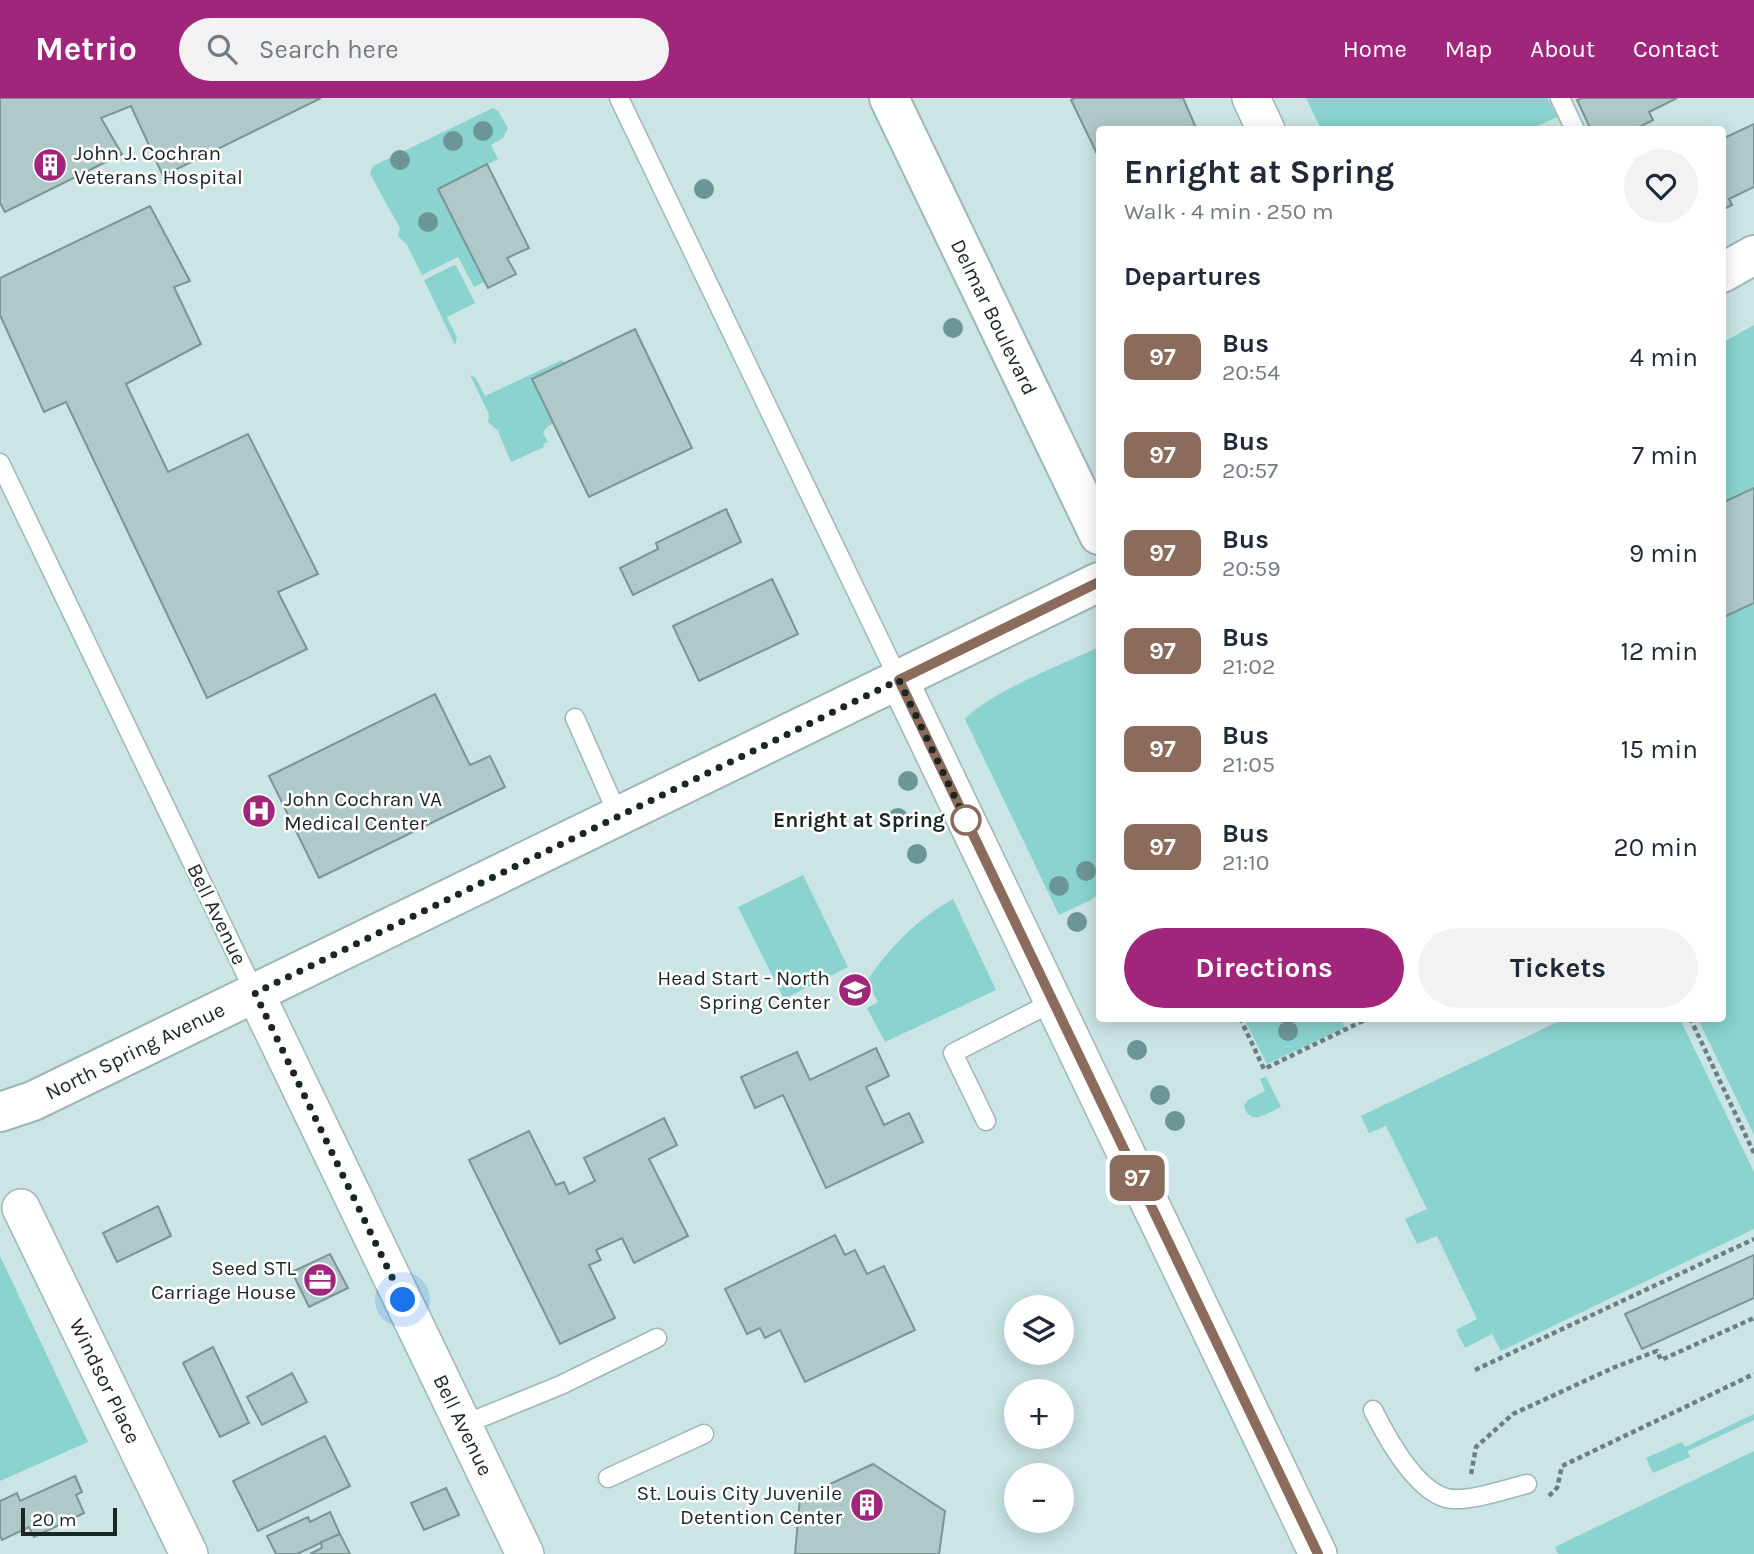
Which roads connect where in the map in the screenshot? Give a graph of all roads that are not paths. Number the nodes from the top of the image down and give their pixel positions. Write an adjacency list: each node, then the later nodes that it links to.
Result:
1 (619, 98): 12 (lane)
2 (889, 98): 10 (street, Delmar Boulevard)
3 (1251, 98): 5 (street)
4 (1560, 98): 6 (lane)
5 (1264, 126)
6 (1573, 126)
7 (1754, 255): 8 (street)
8 (1726, 271)
9 (0, 463): 15 (lane, Bell Avenue)
10 (1096, 529)
11 (1096, 583): 12 (street, North Spring Avenue)
12 (899, 680): 14 (street, North Spring Avenue); 16 (street)
13 (575, 718): 14 (lane)
14 (619, 817): 15 (street, North Spring Avenue)
15 (255, 993): 17 (street, North Spring Avenue); 22 (street, Bell Avenue)
16 (1053, 1002): 18 (lane); 28 (street)
17 (0, 1112)
18 (985, 1121)
19 (21, 1208): 26 (street, Windsor Place)
20 (657, 1338): 22 (lane)
21 (1373, 1410): 25 (lane)
22 (463, 1426): 27 (street, Bell Avenue)
23 (704, 1434): 24 (lane)
24 (608, 1478)
25 (1527, 1484)
26 (189, 1554)
27 (526, 1554)
28 (1318, 1554)

